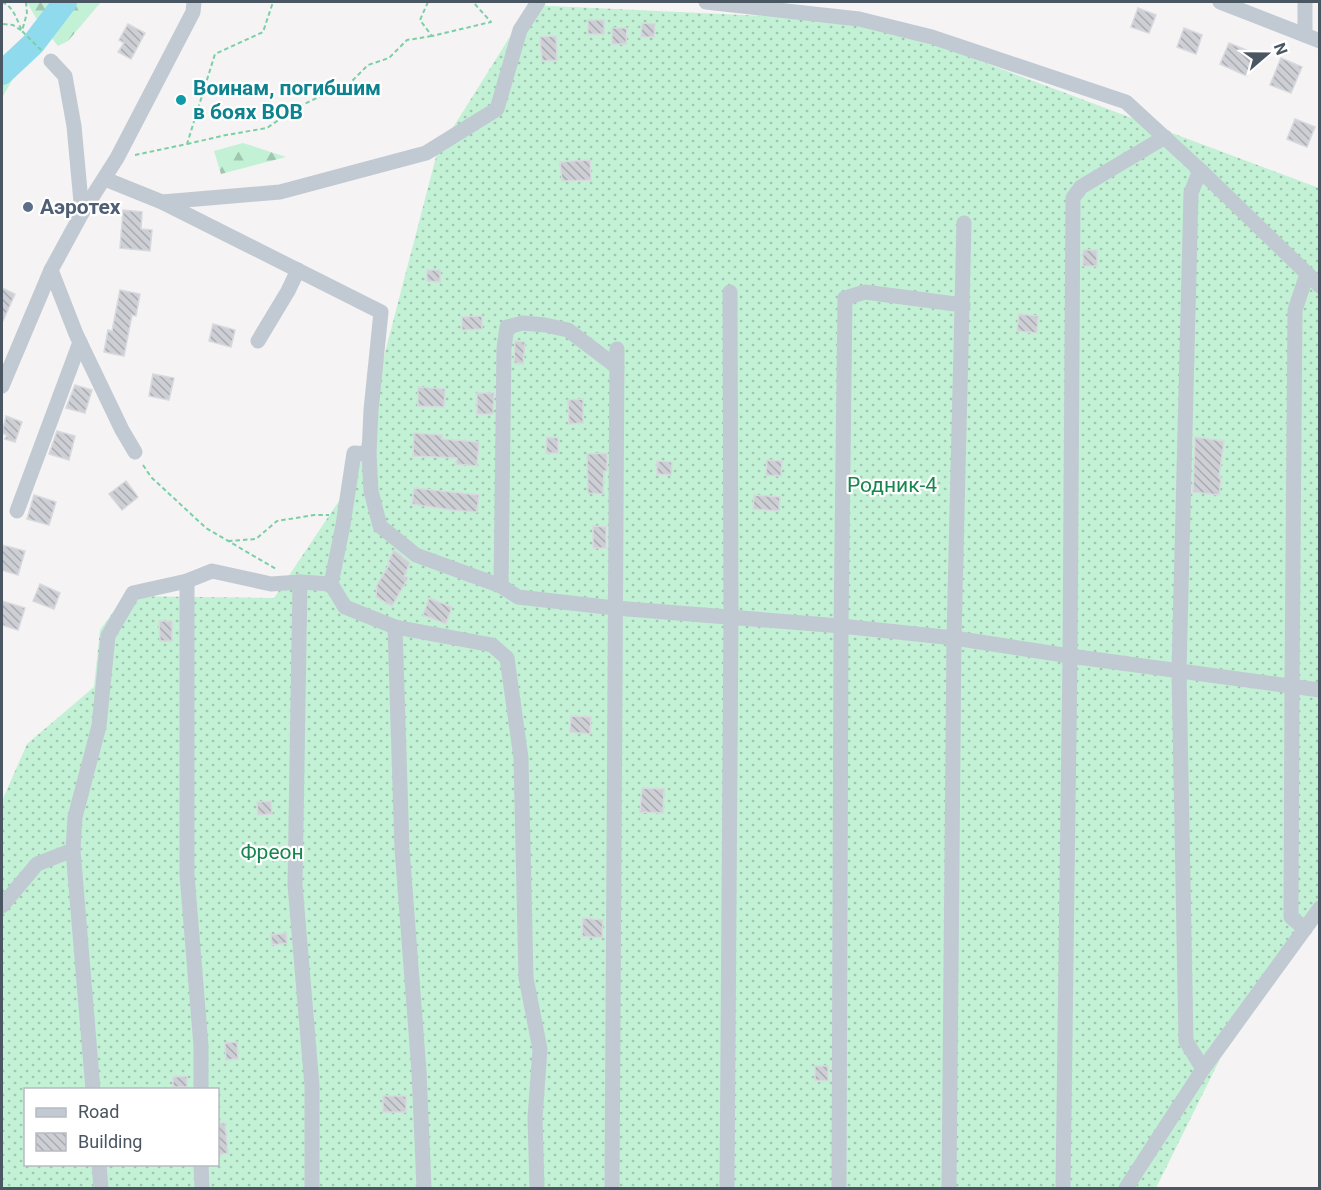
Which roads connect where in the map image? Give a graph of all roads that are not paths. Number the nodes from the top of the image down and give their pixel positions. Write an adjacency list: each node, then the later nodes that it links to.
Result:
1 (194, 2): 10 (street)
2 (538, 2): 11 (street)
3 (706, 2): 8 (street)
4 (1220, 2): 6 (street)
5 (1305, 2): 6 (street)
6 (1312, 38)
7 (51, 61): 12 (street)
8 (1165, 138): 9 (street); 37 (street)
9 (1200, 170): 16 (street); 38 (street)
10 (105, 179): 11 (street); 12 (street)
11 (162, 202): 15 (street)
12 (82, 213): 14 (street)
13 (964, 224): 18 (street)
14 (51, 270): 20 (street); 22 (street)
15 (298, 270): 19 (street); 26 (street)
16 (1316, 280): 39 (street)
17 (730, 292): 33 (street)
18 (963, 306): 34 (street); 36 (street)
19 (258, 341)
20 (80, 342): 25 (street); 27 (street)
21 (617, 349): 23 (street)
22 (7, 357): 24 (street)
23 (617, 368): 31 (street); 32 (street)
24 (2, 386)
25 (135, 452)
26 (369, 454): 30 (street); 31 (street)
27 (18, 511)
28 (187, 581): 29 (street); 41 (street); 47 (street)
29 (300, 582): 30 (street); 52 (street)
30 (331, 584): 35 (street)
31 (501, 586): 32 (street)
32 (615, 608): 33 (street); 55 (street)
33 (731, 617): 34 (street); 56 (street)
34 (841, 626): 36 (street); 57 (street)
35 (395, 627): 53 (street); 54 (street)
36 (954, 638): 37 (street); 58 (street)
37 (1070, 656): 38 (street); 59 (street)
38 (1179, 671): 39 (street); 45 (street)
39 (1292, 686): 40 (street); 44 (street)
40 (1320, 690)
41 (73, 850): 42 (street); 46 (street)
42 (2, 906)
43 (1320, 908): 44 (street)
44 (1305, 929): 45 (street)
45 (1203, 1069): 60 (street)
46 (93, 1088)
47 (201, 1088)
48 (99, 1166): 50 (street)
49 (201, 1166): 51 (street)
50 (101, 1188)
51 (201, 1188)
52 (312, 1188)
53 (424, 1188)
54 (537, 1188)
55 (612, 1188)
56 (727, 1188)
57 (838, 1188)
58 (949, 1188)
59 (1063, 1188)
60 (1126, 1188)

